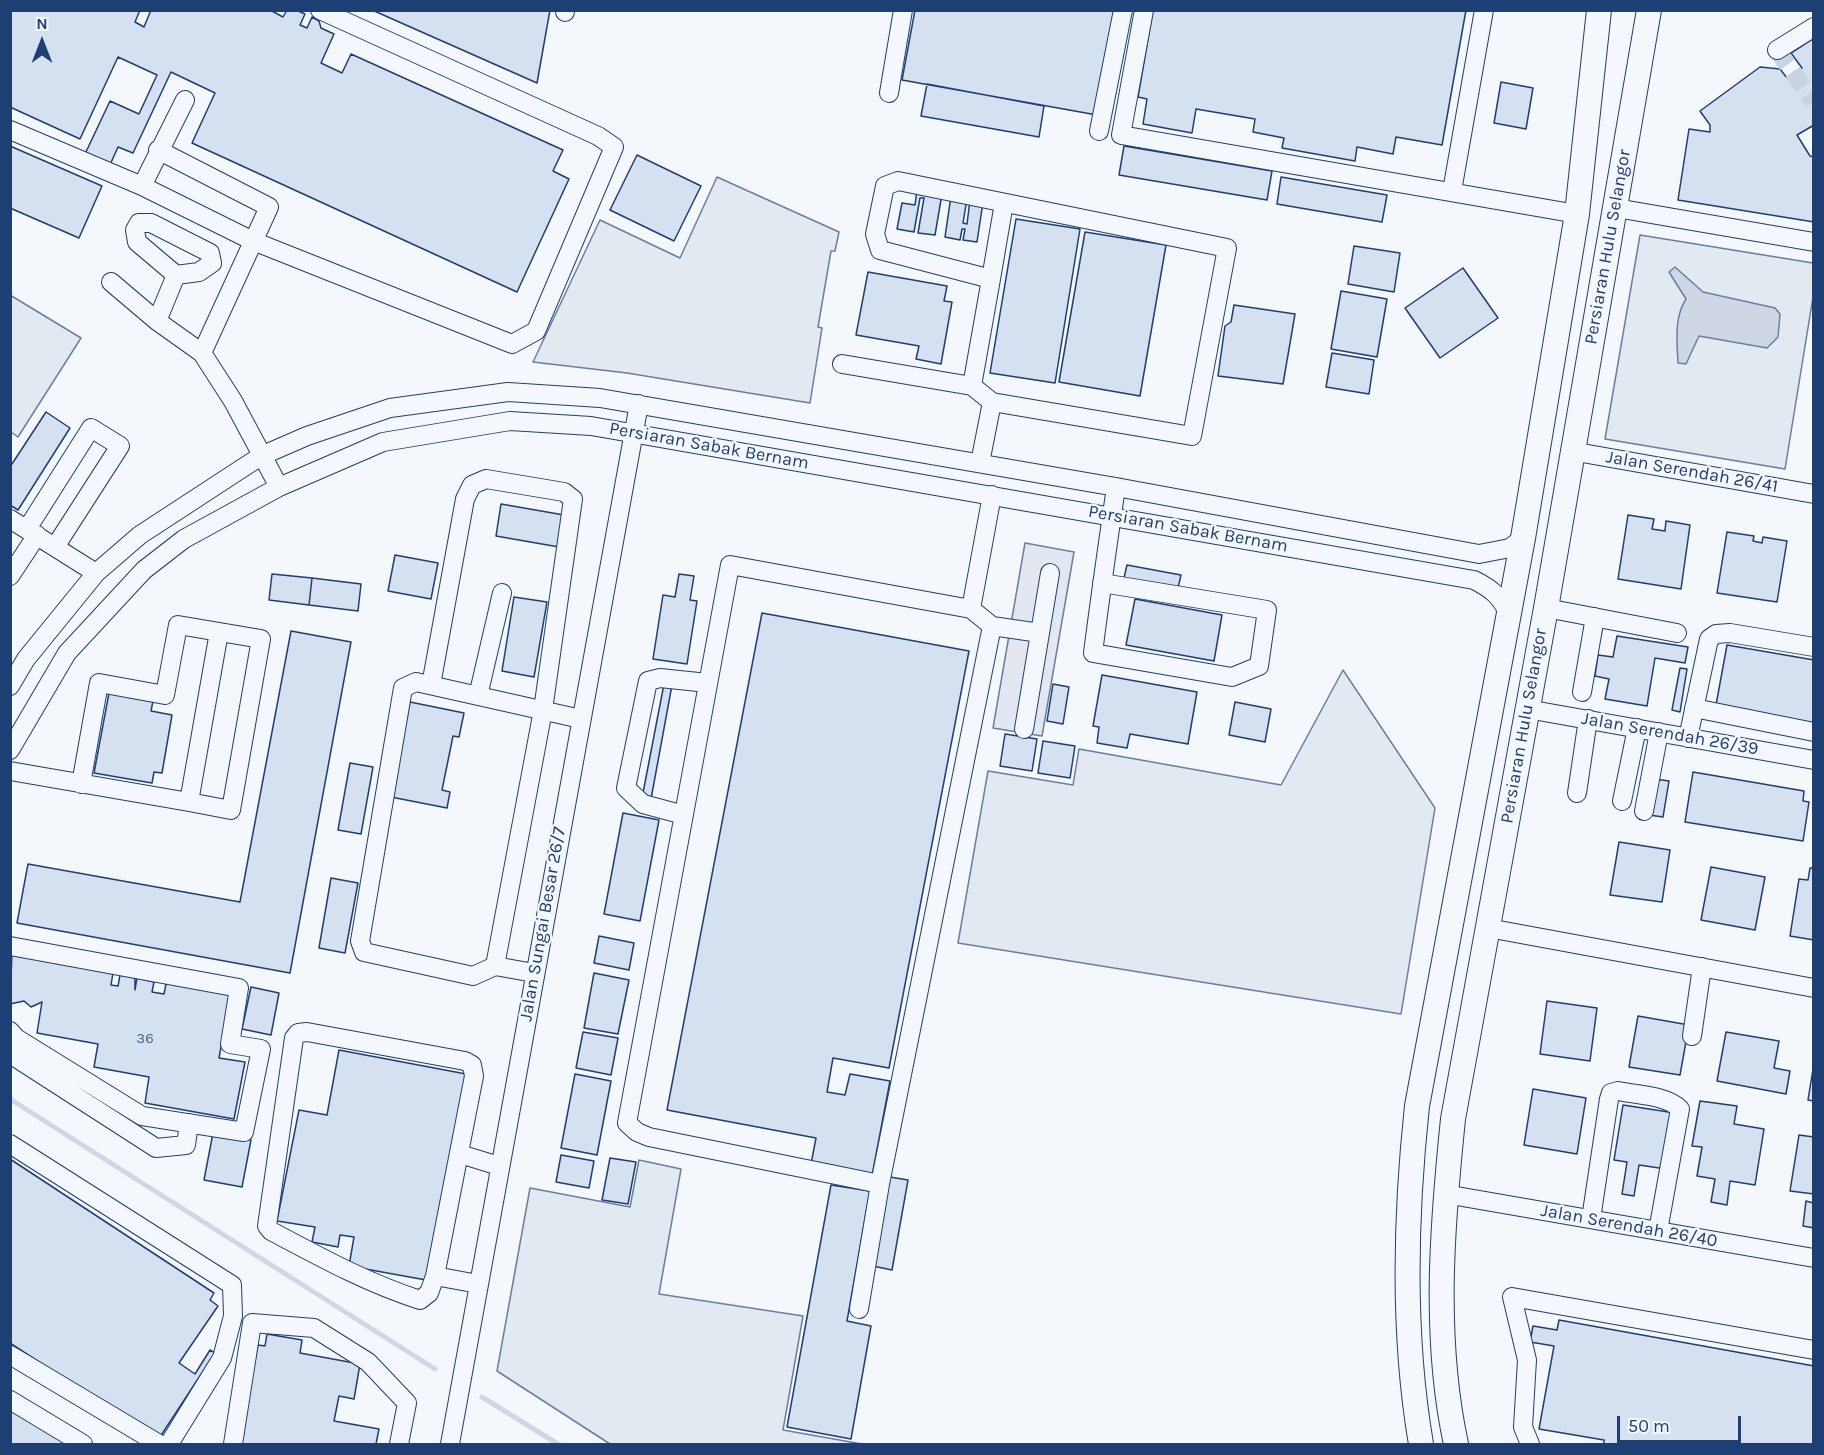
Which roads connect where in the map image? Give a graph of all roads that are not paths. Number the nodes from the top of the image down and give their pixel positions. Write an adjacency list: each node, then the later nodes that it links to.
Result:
1 (320, 10): 22 (street)
2 (903, 10): 12 (street)
3 (1123, 10): 15 (street)
4 (1144, 10): 18 (street)
5 (1484, 10): 18 (street)
6 (1599, 10): 21 (main road, Persiaran Hulu Selangor)
7 (1649, 10): 11 (main road, Persiaran Hulu Selangor)
8 (1661, 10): 11 (main road)
9 (1814, 27): 10 (street)
10 (1777, 50)
11 (1643, 53): 20 (main road, Persiaran Hulu Selangor)
12 (889, 93)
13 (185, 100): 16 (street)
14 (10, 130): 17 (street)
15 (1099, 131)
16 (158, 150): 17 (street); 22 (street)
17 (142, 186): 22 (street)
18 (1452, 191): 21 (street)
19 (1004, 203): 25 (street); 25 (street); 31 (street)
20 (1616, 208): 23 (street); 34 (main road, Persiaran Hulu Selangor)
21 (1577, 214): 44 (main road, Persiaran Hulu Selangor)
22 (253, 241): 28 (street)
23 (1814, 242)
24 (176, 275): 27 (street)
25 (991, 279): 30 (street)
26 (111, 282): 27 (street)
27 (157, 321): 28 (street)
28 (202, 353): 35 (street)
29 (842, 364): 30 (street)
30 (972, 386): 31 (street)
31 (992, 402): 36 (street)
32 (639, 404): 33 (street, Jalan Sungai Besar 26/7); 35 (street, Persiaran Sabak Bernam); 36 (street, Persiaran Sabak Bernam)
33 (634, 433): 37 (street, Persiaran Sabak Bernam); 40 (street, Persiaran Sabak Bernam); 68 (street, Jalan Sungai Besar 26/7)
34 (1571, 451): 39 (street, Jalan Serendah 26/41); 51 (main road, Persiaran Hulu Selangor)
35 (261, 456): 37 (street); 46 (street, Persiaran Sabak Bernam)
36 (980, 463): 38 (street, Persiaran Sabak Bernam)
37 (279, 487): 75 (street, Persiaran Sabak Bernam)
38 (1116, 487): 41 (street); 44 (street, Persiaran Sabak Bernam)
39 (1814, 494)
40 (992, 495): 41 (street, Persiaran Sabak Bernam); 52 (street)
41 (1112, 515): 49 (street); 53 (street, Persiaran Sabak Bernam)
42 (10, 519): 43 (street)
43 (32, 532): 45 (street); 45 (street); 48 (street)
44 (1523, 538): 53 (main road, Persiaran Hulu Selangor)
45 (55, 547): 46 (street)
46 (96, 573): 62 (street, Persiaran Sabak Bernam)
47 (1050, 573): 57 (street)
48 (10, 576)
49 (1102, 583): 49 (street)
50 (502, 593): 64 (street)
51 (1546, 608): 54 (street); 65 (main road, Persiaran Hulu Selangor)
52 (971, 609): 55 (street); 60 (street)
53 (1509, 614): 113 (main road, Persiaran Hulu Selangor)
54 (1595, 616): 58 (street); 63 (street)
55 (992, 626): 57 (street); 96 (street)
56 (219, 632): 78 (street); 81 (street); 81 (street)
57 (1040, 633): 71 (street)
58 (1677, 633)
59 (1814, 647): 66 (street)
60 (708, 683): 83 (street); 83 (street)
61 (431, 685): 64 (street); 67 (street); 86 (street)
62 (10, 686)
63 (1582, 692)
64 (478, 696): 67 (street)
65 (1527, 708): 69 (street, Jalan Serendah 26/39); 84 (main road, Persiaran Hulu Selangor)
66 (1694, 708): 73 (street); 74 (street)
67 (543, 710): 68 (street); 86 (street)
68 (581, 719): 88 (street, Jalan Sungai Besar 26/7)
69 (1588, 719): 70 (street, Jalan Serendah 26/39); 79 (street)
70 (1637, 728): 72 (street, Jalan Serendah 26/39); 80 (street)
71 (1024, 729)
72 (1659, 732): 74 (street, Jalan Serendah 26/39); 82 (street)
73 (1814, 732)
74 (1688, 738): 76 (street, Jalan Serendah 26/39)
75 (10, 750)
76 (1814, 760)
77 (10, 771): 78 (street)
78 (81, 784): 81 (street)
79 (1576, 793)
80 (1622, 801)
81 (189, 802)
82 (1644, 811)
83 (684, 815): 96 (street)
84 (1488, 928): 87 (street); 97 (main road, Persiaran Hulu Selangor)
85 (10, 946): 92 (street)
86 (495, 966): 88 (street)
87 (1702, 967): 89 (street); 90 (street)
88 (534, 974): 95 (street, Jalan Sungai Besar 26/7)
89 (1814, 988)
90 (1692, 1036)
91 (12, 1043): 92 (street); 92 (street)
92 (189, 1123)
93 (10, 1144): 109 (street)
94 (460, 1154): 95 (street); 101 (street); 101 (street)
95 (499, 1166): 102 (street, Jalan Sungai Besar 26/7)
96 (880, 1184): 103 (street)
97 (1445, 1194): 98 (street, Jalan Serendah 26/40); 114 (main road, Persiaran Hulu Selangor)
98 (1591, 1219): 99 (street, Jalan Serendah 26/40); 99 (street)
99 (1658, 1231): 100 (street, Jalan Serendah 26/40)
100 (1814, 1258)
101 (435, 1276): 102 (street)
102 (478, 1284): 112 (street, Jalan Sungai Besar 26/7)
103 (859, 1309)
104 (1814, 1350): 115 (street)
105 (10, 1355): 108 (street)
106 (10, 1400): 107 (street)
107 (83, 1444)
108 (159, 1444)
109 (169, 1444)
110 (233, 1444): 111 (street)
111 (399, 1444)
112 (450, 1444)
113 (1421, 1444)
114 (1456, 1444)
115 (1530, 1444)

